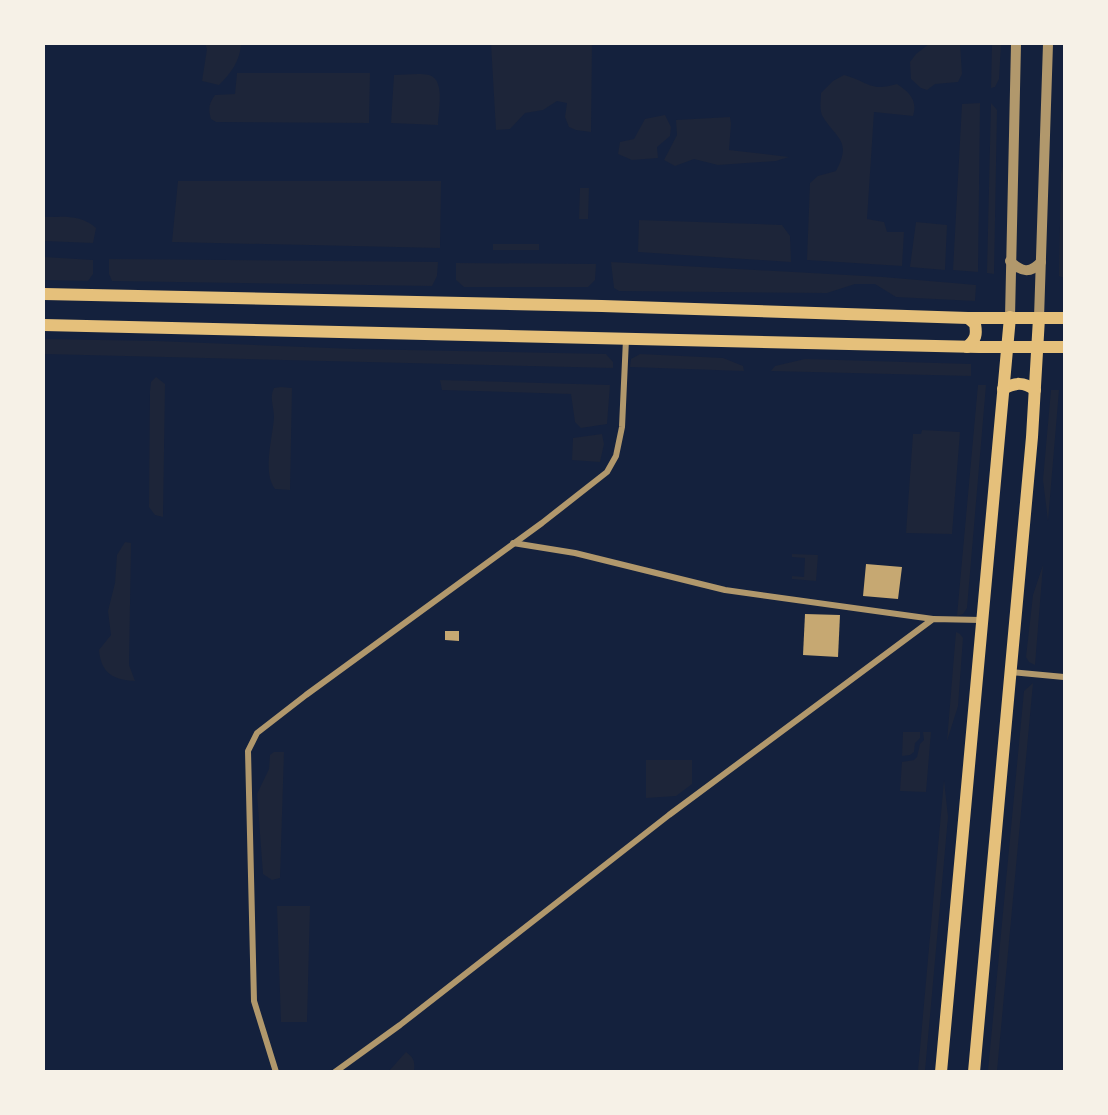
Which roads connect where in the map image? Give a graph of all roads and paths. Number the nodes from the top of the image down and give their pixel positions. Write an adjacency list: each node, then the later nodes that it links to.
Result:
1 (1016, 44): 3 (street)
2 (1048, 44): 4 (street)
3 (1010, 261): 4 (street); 6 (street)
4 (1041, 262): 8 (street)
5 (44, 294): 7 (main road)
6 (1010, 317): 7 (main road); 8 (main road); 13 (main road)
7 (968, 318): 12 (main road)
8 (1039, 318): 9 (main road); 14 (main road)
9 (1065, 318)
10 (44, 325): 11 (main road)
11 (627, 338): 12 (main road); 18 (street)
12 (967, 347): 13 (main road)
13 (1007, 347): 14 (main road); 16 (main road)
14 (1037, 347): 15 (main road); 17 (main road)
15 (1065, 347)
16 (1003, 389): 17 (main road); 20 (main road)
17 (1035, 390): 21 (main road)
18 (513, 543): 19 (street); 23 (street)
19 (933, 619): 20 (street); 24 (street)
20 (981, 620): 25 (main road)
21 (1011, 672): 22 (street); 26 (main road)
22 (1065, 677)
23 (276, 1071)
24 (335, 1071)
25 (940, 1071)
26 (974, 1071)

